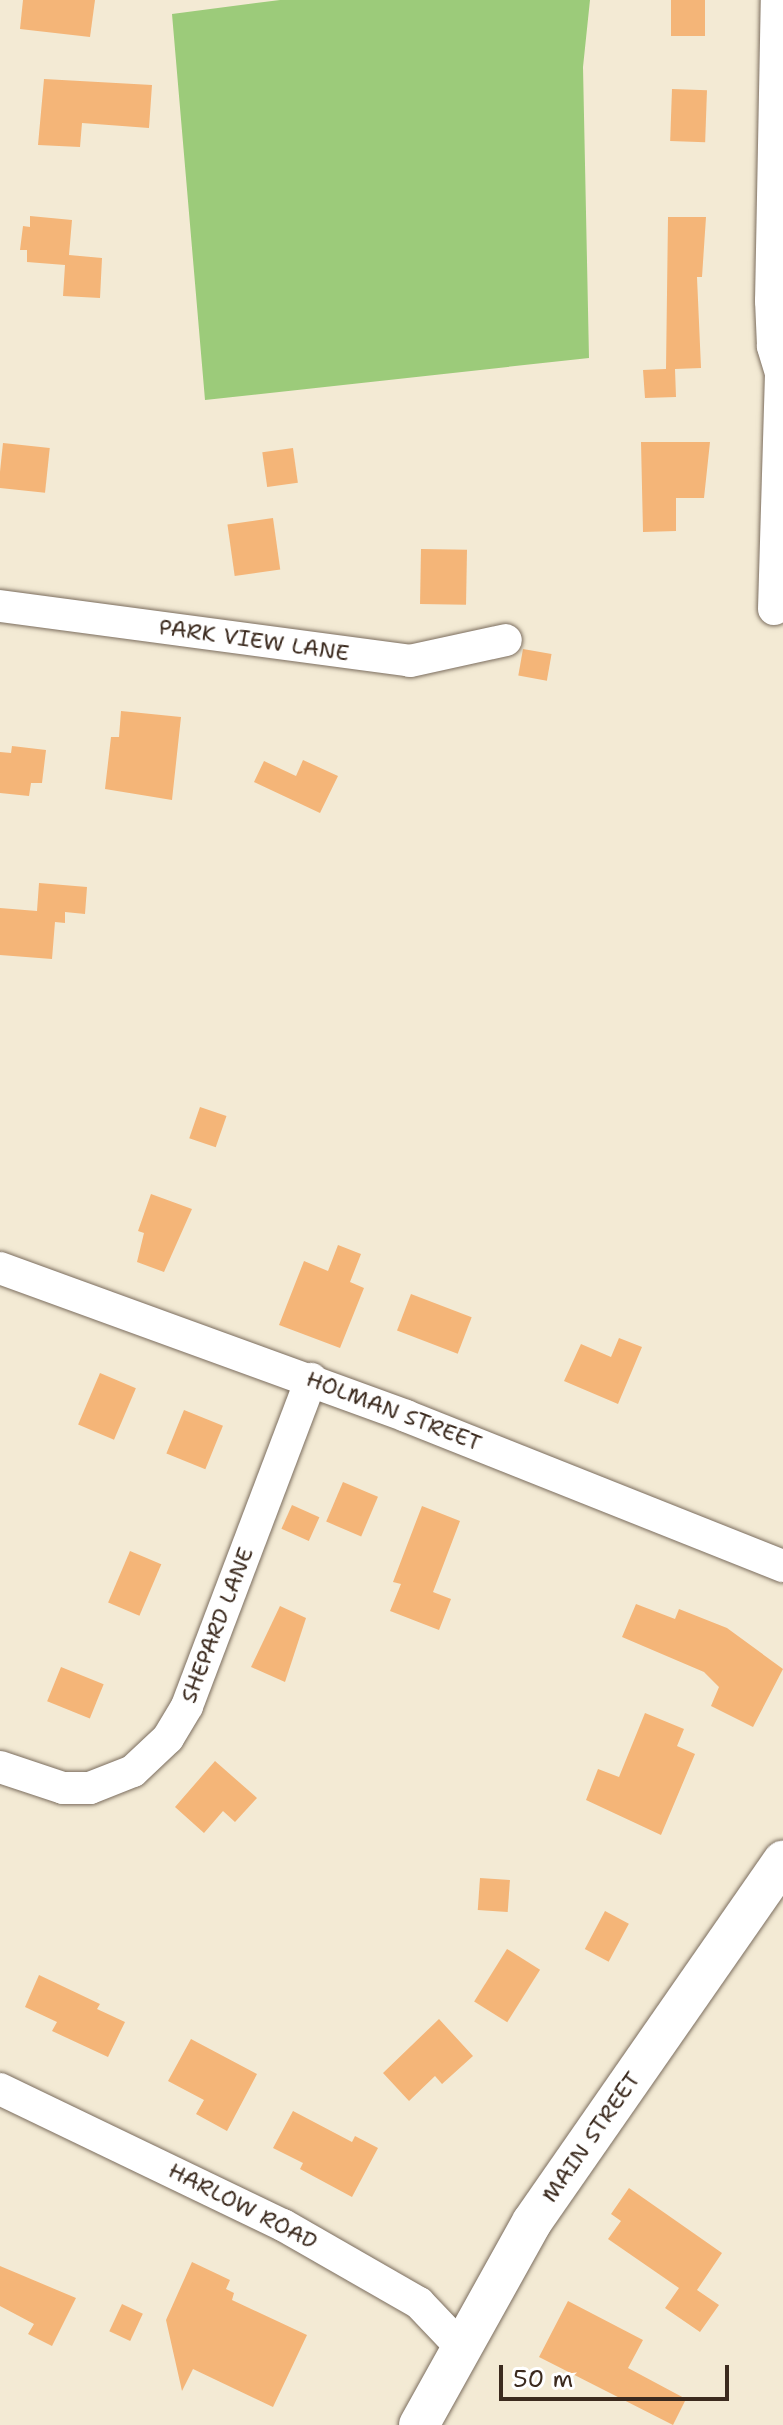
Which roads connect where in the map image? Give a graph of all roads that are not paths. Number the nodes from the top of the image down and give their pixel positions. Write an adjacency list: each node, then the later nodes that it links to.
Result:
1 (777, 0): 2 (street)
2 (782, 374): 4 (street)
3 (0, 606): 5 (street, PARK VIEW LANE)
4 (774, 609)
5 (506, 640)
6 (0, 1268): 7 (street, HOLMAN STREET)
7 (311, 1379): 8 (street, HOLMAN STREET); 9 (street, SHEPARD LANE)
8 (783, 1566)
9 (0, 1767)
10 (783, 1861): 12 (main road, MAIN STREET)
11 (4, 2091): 12 (street, HARLOW ROAD)
12 (460, 2346): 13 (main road, MAIN STREET)
13 (419, 2425)

